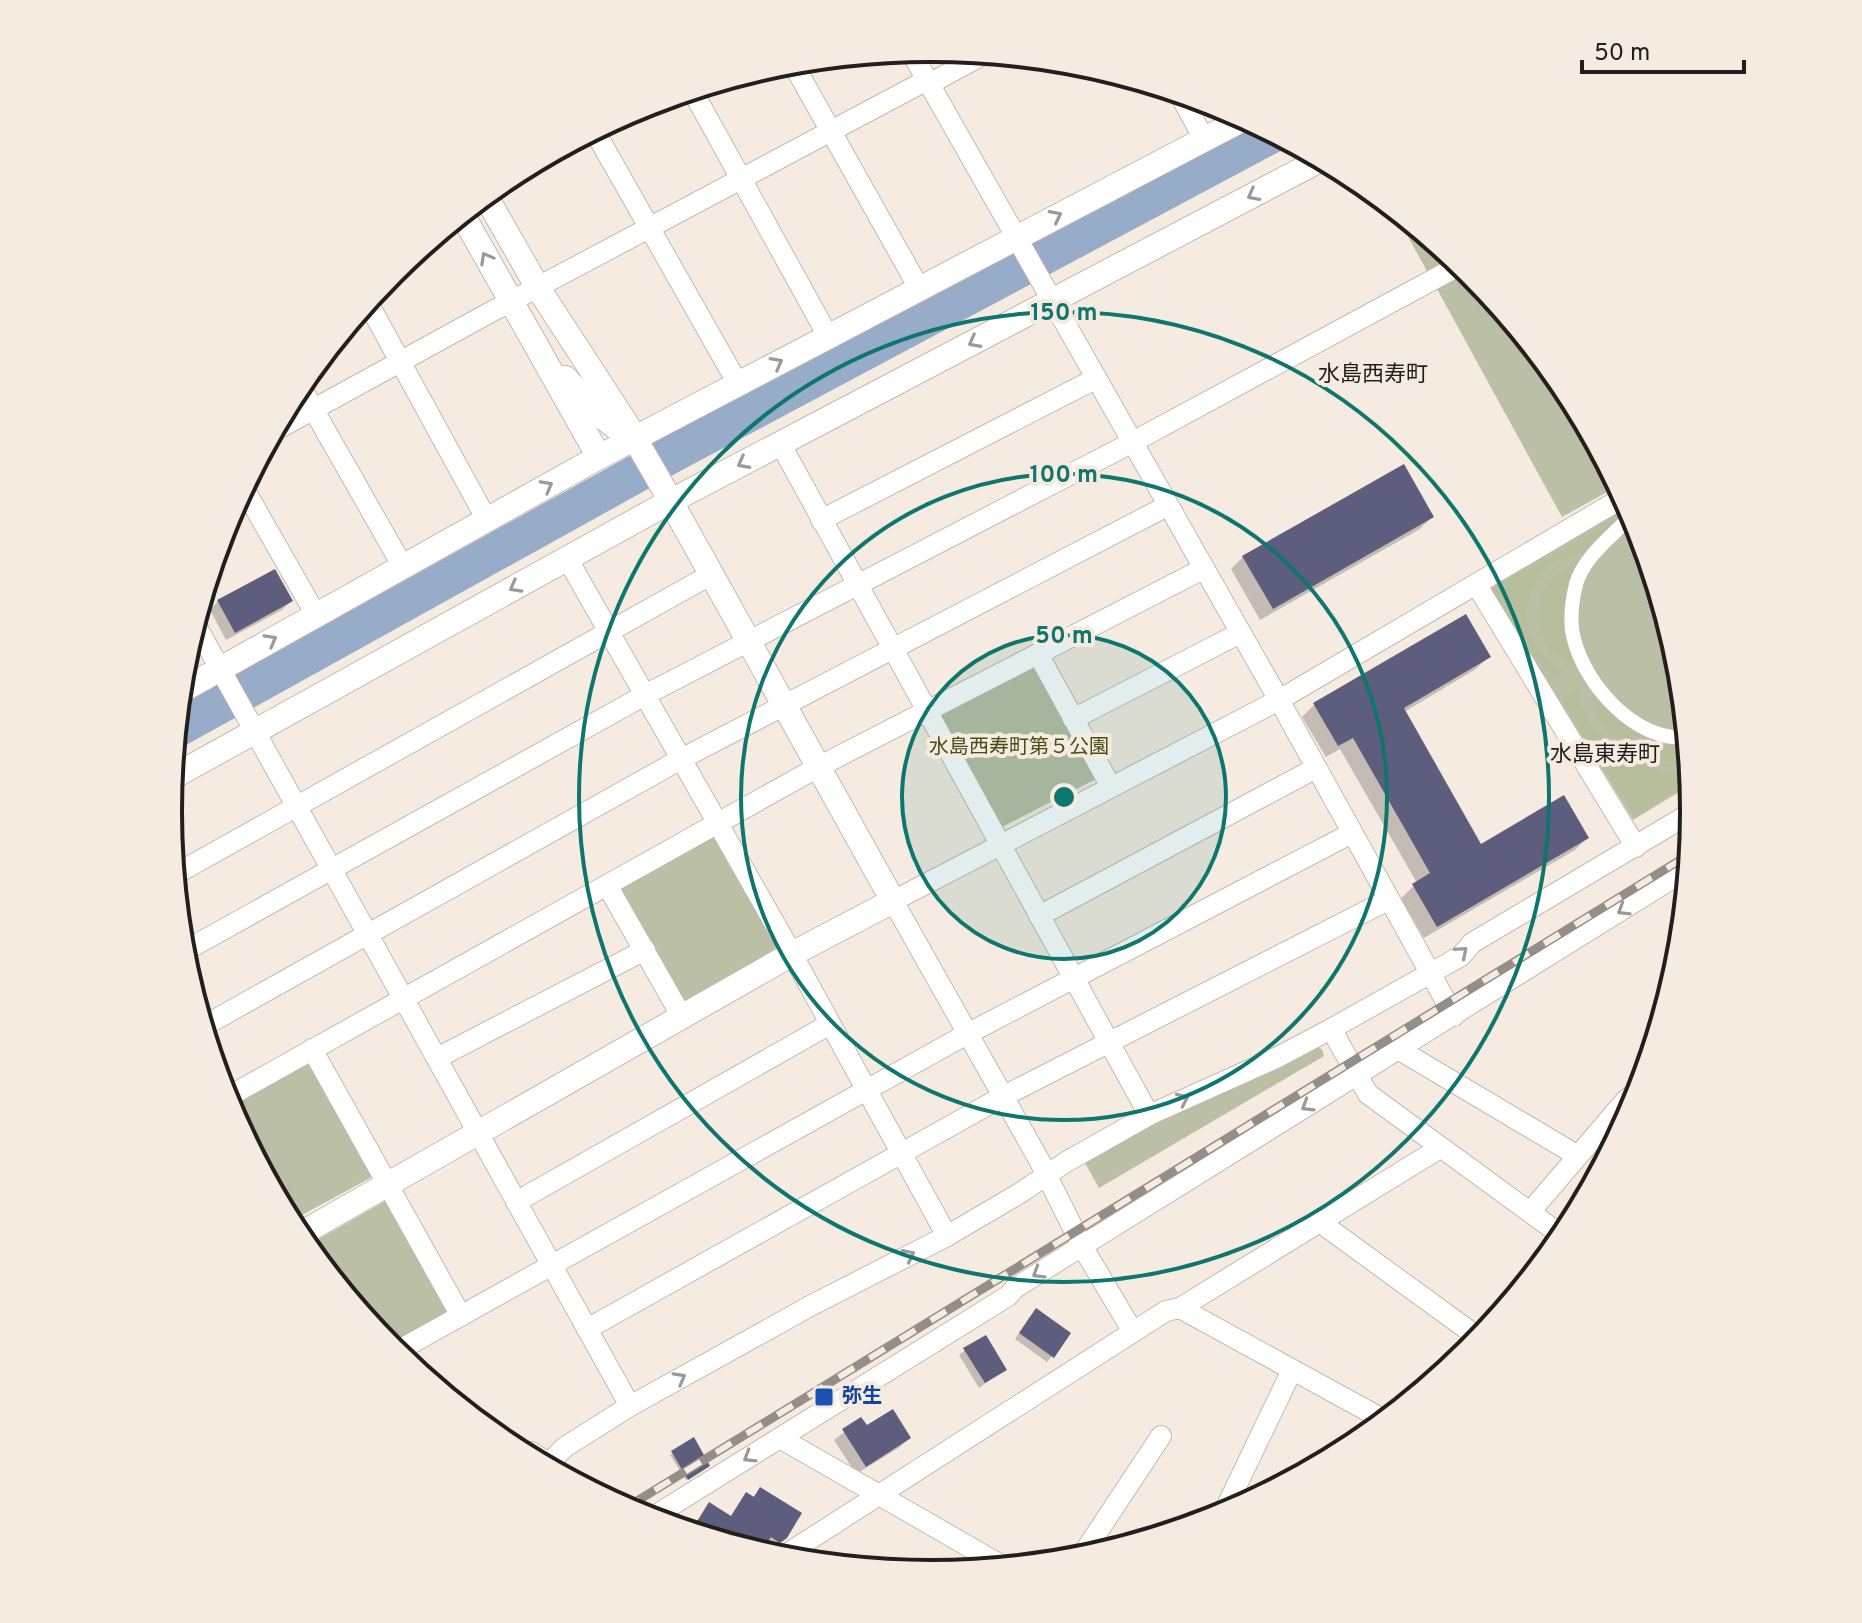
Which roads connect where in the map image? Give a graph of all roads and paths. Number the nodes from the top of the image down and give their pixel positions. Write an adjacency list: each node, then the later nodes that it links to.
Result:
1 (917, 63): 4 (street)
2 (965, 63): 4 (street)
3 (799, 74): 8 (street)
4 (928, 82): 8 (street); 16 (street)
5 (697, 100): 12 (street)
6 (1187, 107): 10 (street)
7 (1231, 125): 10 (street)
8 (831, 132): 12 (street); 19 (street)
9 (599, 139): 15 (street)
10 (1204, 139): 16 (street, one-way to 10)
11 (1310, 165): 20 (street, one-way to 20)
12 (741, 180): 15 (street); 23 (street)
13 (491, 205): 18 (street)
14 (467, 223): 21 (street, one-way to 14)
15 (651, 228): 18 (street); 27 (street)
16 (1020, 244): 19 (street); 20 (street)
17 (1449, 271): 32 (street)
18 (538, 288): 21 (street); 33 (street)
19 (919, 288): 23 (street)
20 (1049, 295): 26 (street); 31 (street, one-way to 31)
21 (511, 301): 24 (street); 25 (street)
22 (373, 311): 25 (street)
23 (828, 336): 27 (street, one-way to 23)
24 (539, 350): 33 (street); 34 (street)
25 (401, 361): 29 (street); 40 (street)
26 (1095, 379): 32 (street); 41 (street)
27 (738, 384): 33 (street)
28 (306, 398): 29 (street)
29 (313, 410): 30 (street); 43 (street)
30 (292, 421)
31 (780, 443): 35 (street, one-way to 35); 41 (street)
32 (1131, 443): 37 (street); 47 (street)
33 (640, 447): 34 (street); 35 (street)
34 (599, 457): 40 (street, one-way to 34)
35 (665, 491): 42 (street); 45 (street)
36 (250, 500): 48 (street)
37 (1167, 506): 44 (street); 53 (street)
38 (1617, 512): 46 (street)
39 (1620, 518): 63 (street)
40 (487, 520): 43 (street)
41 (821, 520): 47 (street)
42 (567, 558): 49 (street); 62 (street, one-way to 62)
43 (403, 567): 48 (street)
44 (1203, 569): 50 (street); 54 (street)
45 (712, 574): 49 (street); 52 (street)
46 (1476, 584): 58 (street); 74 (street)
47 (856, 585): 52 (street); 53 (street)
48 (316, 615): 55 (street, one-way to 48)
49 (609, 633): 57 (street); 69 (street)
50 (1240, 633): 58 (street); 61 (street)
51 (203, 637): 55 (street)
52 (749, 640): 57 (street); 59 (street)
53 (892, 650): 59 (street); 60 (street)
54 (1038, 654): 60 (street); 61 (street)
55 (226, 679): 56 (street); 62 (street)
56 (192, 688)
57 (645, 695): 64 (street); 76 (street)
58 (1279, 700): 66 (street); 68 (street)
59 (785, 705): 64 (street); 65 (street)
60 (926, 711): 65 (street); 73 (street)
61 (1073, 719): 68 (street)
62 (251, 721): 67 (street); 69 (street)
63 (1676, 737)
64 (681, 759): 71 (street); 82 (street)
65 (820, 766): 71 (street); 80 (street)
66 (1316, 768): 72 (street); 81 (street)
67 (183, 770)
68 (1111, 787): 73 (street)
69 (298, 806): 75 (street); 76 (street)
70 (1680, 820): 74 (street)
71 (717, 823): 78 (street); 85 (street)
72 (1352, 833): 79 (street); 87 (street)
73 (1000, 845): 80 (street); 81 (street)
74 (1636, 847): 86 (street, one-way to 74)
75 (184, 869)
76 (333, 871): 82 (street); 83 (street)
77 (1678, 875): 89 (street, one-way to 89)
78 (607, 885): 84 (street); 88 (street)
79 (1388, 900): 86 (street); 95 (street)
80 (893, 901): 85 (street); 94 (street)
81 (1039, 916): 87 (street)
82 (368, 934): 88 (street); 91 (street)
83 (194, 946)
84 (645, 950): 90 (street); 98 (street)
85 (792, 954): 90 (street); 92 (street)
86 (1429, 974): 89 (street); 93 (street)
87 (1074, 978): 94 (street); 95 (street)
88 (404, 998): 96 (street); 98 (street)
89 (1454, 1016): 97 (street)
90 (682, 1017): 105 (street)
91 (212, 1021)
92 (830, 1024): 100 (street); 111 (street)
93 (1331, 1029): 99 (street); 104 (street, one-way to 93)
94 (967, 1034): 100 (street); 102 (street)
95 (1110, 1043): 102 (street); 104 (street)
96 (312, 1049): 101 (street); 110 (street)
97 (1398, 1049): 99 (street); 108 (street)
98 (437, 1058): 105 (street)
99 (1356, 1076): 106 (street); 117 (street, one-way to 117)
100 (867, 1089): 107 (street); 118 (street)
101 (237, 1092)
102 (1002, 1097): 107 (street); 109 (street)
103 (1618, 1109): 108 (street)
104 (1149, 1115): 109 (street)
105 (478, 1132): 110 (street); 111 (street)
106 (1440, 1148): 112 (street); 113 (street)
107 (902, 1154): 116 (street); 121 (street)
108 (1578, 1156): 112 (street)
109 (1047, 1175): 116 (street); 117 (street)
110 (387, 1184): 114 (street); 120 (street)
111 (516, 1202): 118 (street)
112 (1530, 1212): 115 (street)
113 (1321, 1223): 119 (street); 123 (street)
114 (309, 1229)
115 (1553, 1229)
116 (947, 1236): 126 (street, one-way to 116)
117 (1082, 1246): 122 (street); 129 (street, one-way to 129)
118 (552, 1266): 120 (street); 121 (street)
119 (1180, 1308): 122 (street); 125 (street)
120 (461, 1316): 124 (street)
121 (587, 1329): 126 (street)
122 (1133, 1332): 131 (street)
123 (1470, 1332)
124 (406, 1346)
125 (1292, 1370): 127 (street); 132 (street)
126 (630, 1406): 130 (street)
127 (1375, 1415)
128 (1161, 1436): 134 (street)
129 (780, 1438): 131 (street); 133 (street, one-way to 133)
130 (553, 1459)
131 (880, 1496): 135 (street); 136 (street)
132 (1230, 1498)
133 (663, 1511)
134 (1090, 1544)
135 (795, 1549)
136 (989, 1558)

